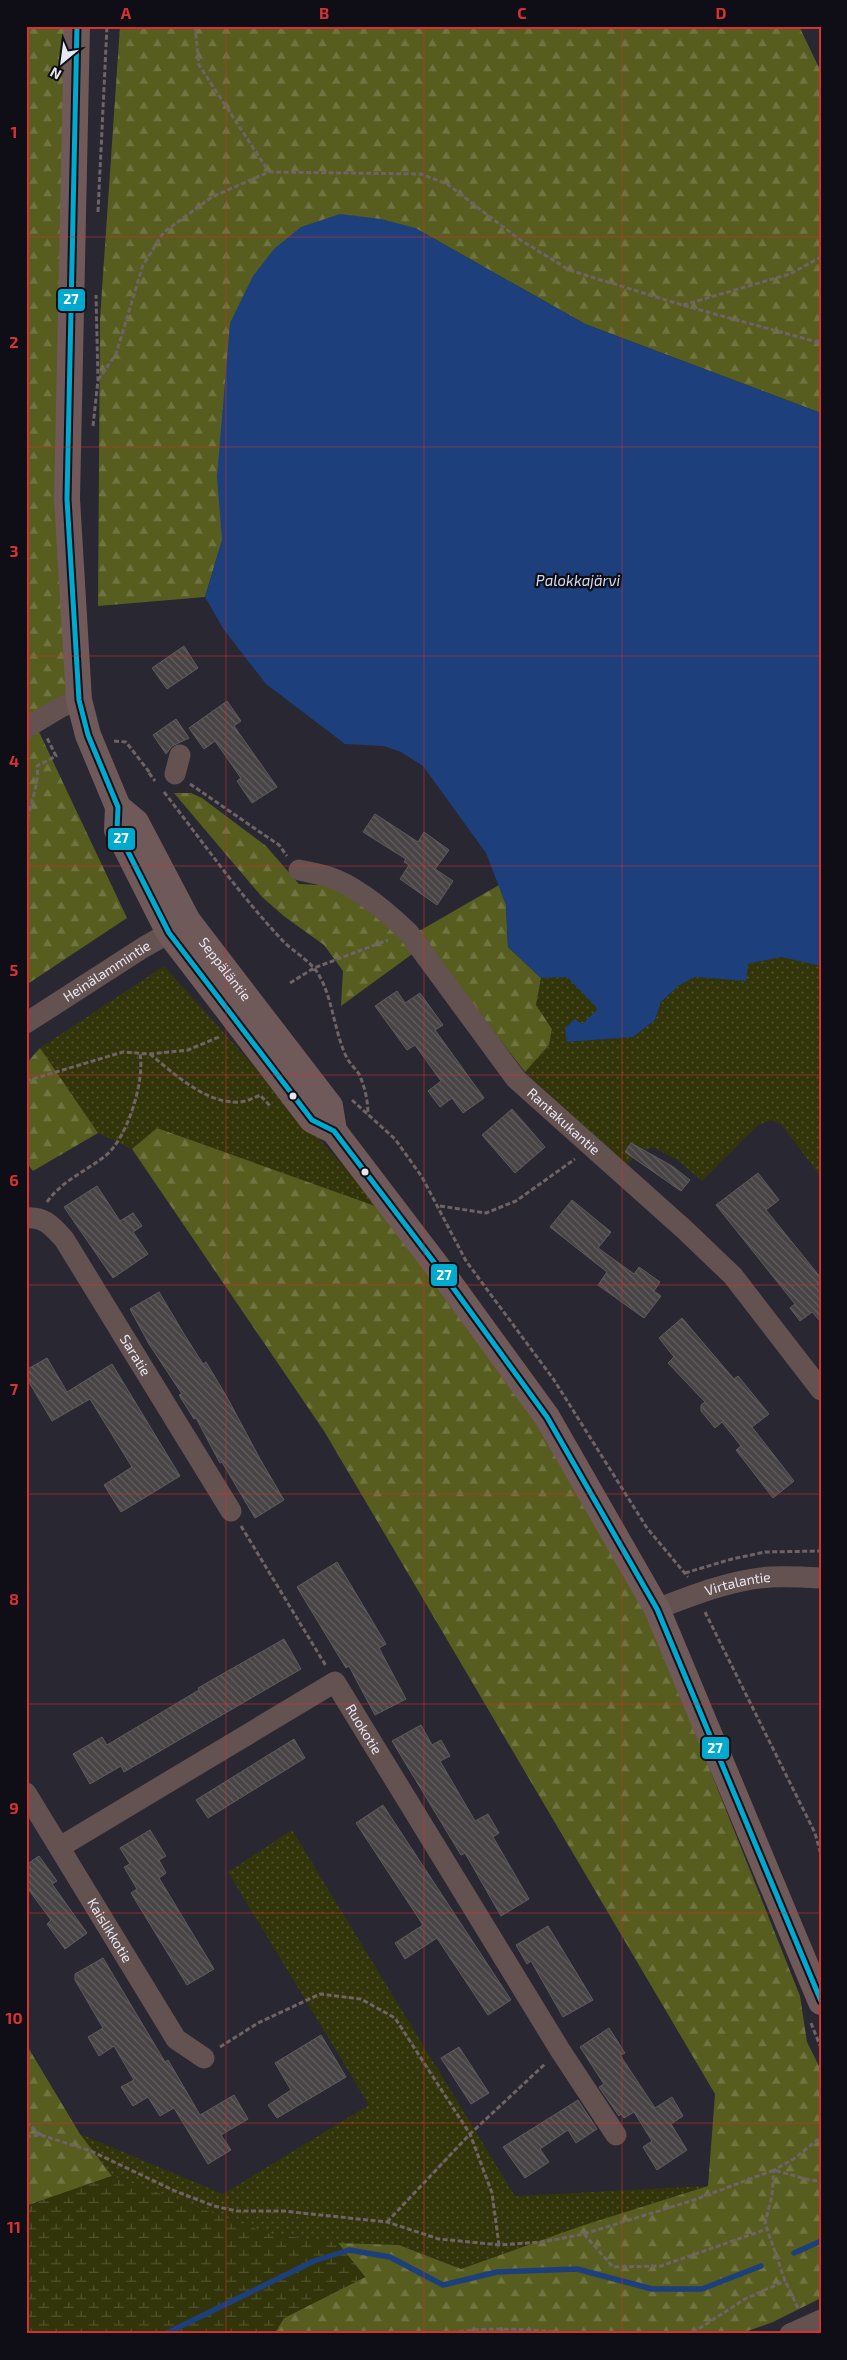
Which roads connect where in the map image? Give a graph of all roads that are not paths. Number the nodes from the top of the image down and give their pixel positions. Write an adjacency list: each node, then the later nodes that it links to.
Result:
1 (77, 26): 2 (main road, Seppäläntie)
2 (79, 700): 3 (street); 5 (main road, Seppäläntie)
3 (26, 728)
4 (299, 870): 8 (street, Rantakukantie)
5 (179, 927): 6 (street, Heinälammintie); 11 (main road, Seppäläntie)
6 (26, 1022)
7 (32, 1218): 9 (street, Saratie)
8 (821, 1390)
9 (231, 1511)
10 (821, 1578): 11 (street, Virtalantie)
11 (657, 1608): 14 (main road, Seppäläntie)
12 (26, 1793): 13 (street, Kaislikkotie)
13 (60, 1847): 15 (street, Kaislikkotie); 16 (street, Ruokotie)
14 (816, 2013)
15 (204, 2058)
16 (616, 2135)

